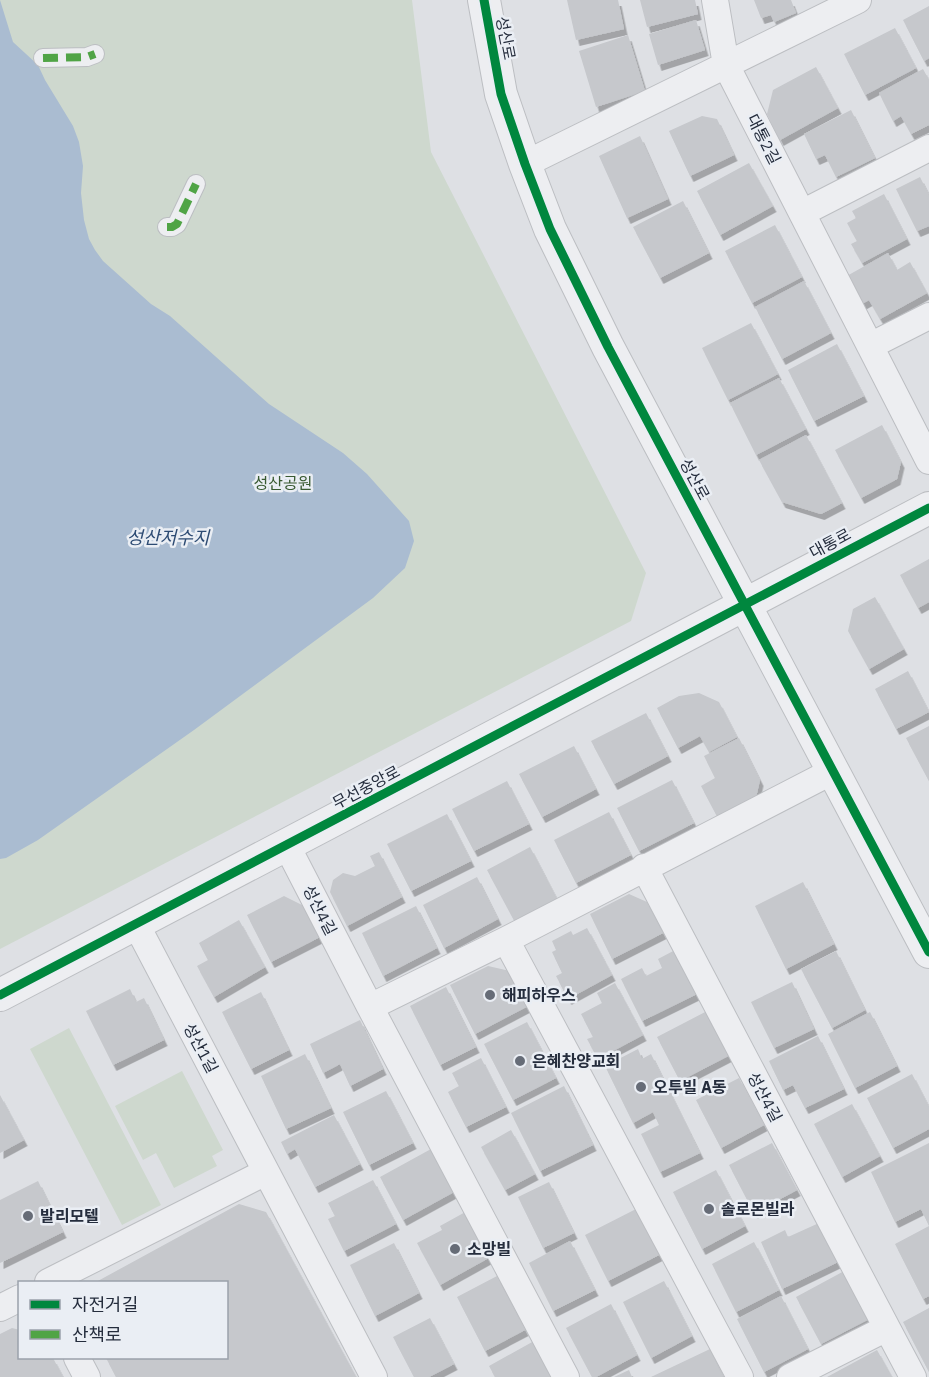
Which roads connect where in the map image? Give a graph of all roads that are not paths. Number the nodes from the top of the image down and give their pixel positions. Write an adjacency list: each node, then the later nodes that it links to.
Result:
1 (484, 0): 8 (street, 성산로)
2 (715, 0): 6 (street, 대통2길)
3 (858, 0): 6 (street)
4 (94, 54): 5 (street)
5 (43, 58)
6 (726, 65): 8 (street); 10 (street, 대통2길)
7 (929, 148): 10 (street)
8 (525, 164): 16 (street, 성산로)
9 (196, 184): 11 (street)
10 (802, 213): 13 (street, 대통2길)
11 (167, 227)
12 (929, 316): 13 (street)
13 (870, 346): 14 (street, 대통2길)
14 (929, 461)
15 (929, 508): 16 (street, 대통로)
16 (745, 604): 17 (street, 성산로); 18 (street, 무선중앙로)
17 (833, 771): 19 (street); 22 (street, 성산로)
18 (287, 846): 20 (street, 무선중앙로); 24 (street, 성산4길)
19 (644, 867): 21 (street); 29 (street, 성산4길)
20 (136, 924): 23 (street, 무선중앙로); 25 (street, 성산1길)
21 (506, 940): 24 (street); 34 (street)
22 (929, 952)
23 (0, 995)
24 (370, 1006): 33 (street, 성산4길)
25 (266, 1172): 26 (street); 32 (street, 성산1길)
26 (50, 1281)
27 (18, 1299): 28 (street)
28 (0, 1308)
29 (887, 1328): 35 (street); 36 (street, 성산4길)
30 (78, 1359): 31 (street)
31 (87, 1377)
32 (374, 1377)
33 (566, 1377)
34 (740, 1377)
35 (790, 1377)
36 (913, 1377)

